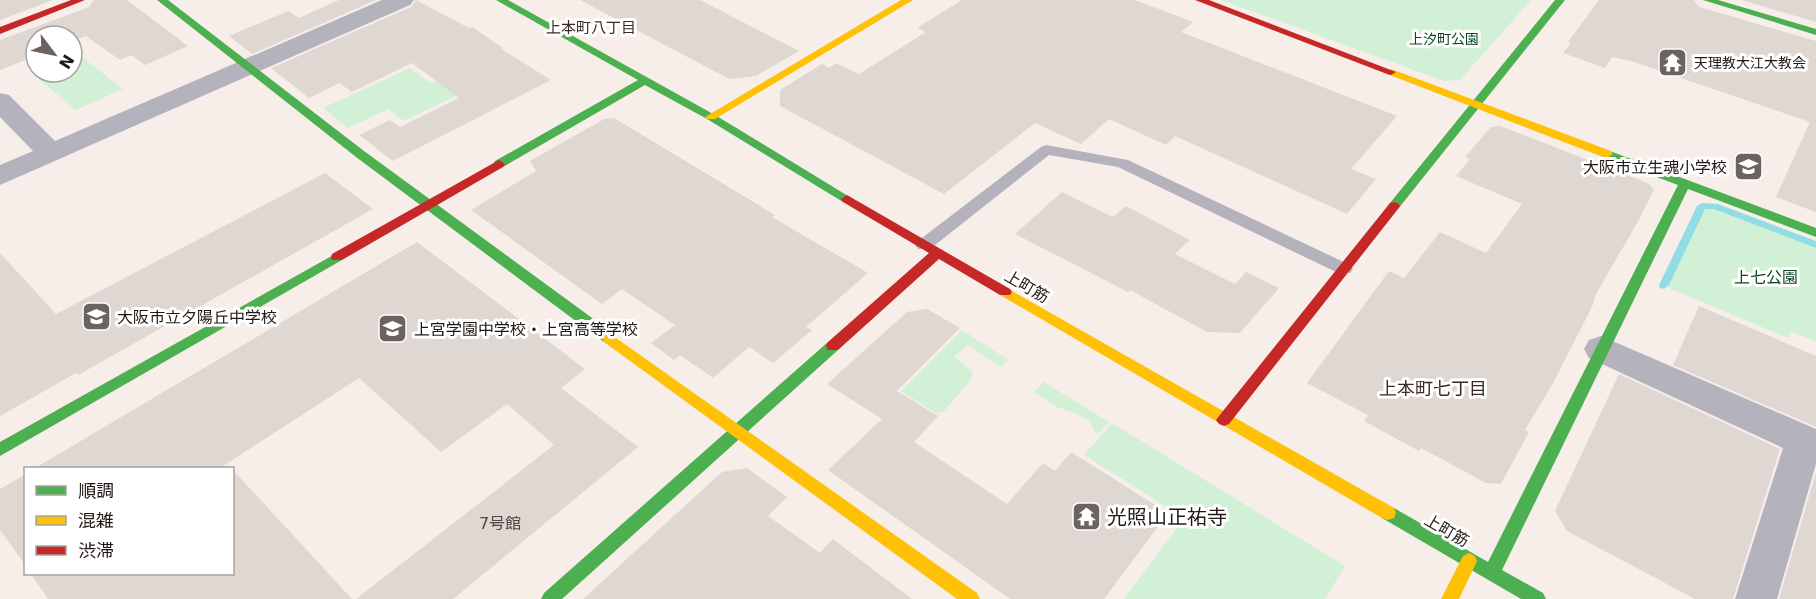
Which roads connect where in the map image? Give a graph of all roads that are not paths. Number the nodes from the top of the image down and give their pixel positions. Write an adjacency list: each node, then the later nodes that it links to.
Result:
1 (80, 0): 9 (street)
2 (162, 0): 11 (street)
3 (402, 0): 11 (street)
4 (501, 0): 12 (street, 上町筋)
5 (908, 0): 15 (street)
6 (1200, 0): 14 (street)
7 (1560, 0): 14 (street)
8 (1708, 0): 10 (street)
9 (0, 31)
10 (1816, 33)
11 (245, 67): 16 (street); 19 (street)
12 (646, 80): 15 (street, 上町筋); 19 (street)
13 (0, 100): 16 (street)
14 (1475, 104): 18 (street); 22 (street)
15 (711, 117): 21 (street, 上町筋)
16 (51, 153): 17 (street)
17 (0, 176)
18 (1685, 183): 20 (street); 23 (street)
19 (426, 205): 25 (street); 27 (street)
20 (1816, 233)
21 (930, 249): 22 (lane); 24 (street, 上町筋); 25 (street)
22 (1344, 269): 24 (street)
23 (1600, 349): 26 (street); 29 (street)
24 (1224, 420): 28 (street, 上町筋)
25 (738, 430): 30 (street); 31 (street)
26 (1810, 443): 34 (street)
27 (0, 450)
28 (1469, 561): 29 (street, 上町筋); 32 (street)
29 (1491, 574): 33 (street, 上町筋)
30 (550, 599)
31 (971, 599)
32 (1450, 599)
33 (1537, 599)
34 (1756, 599)

